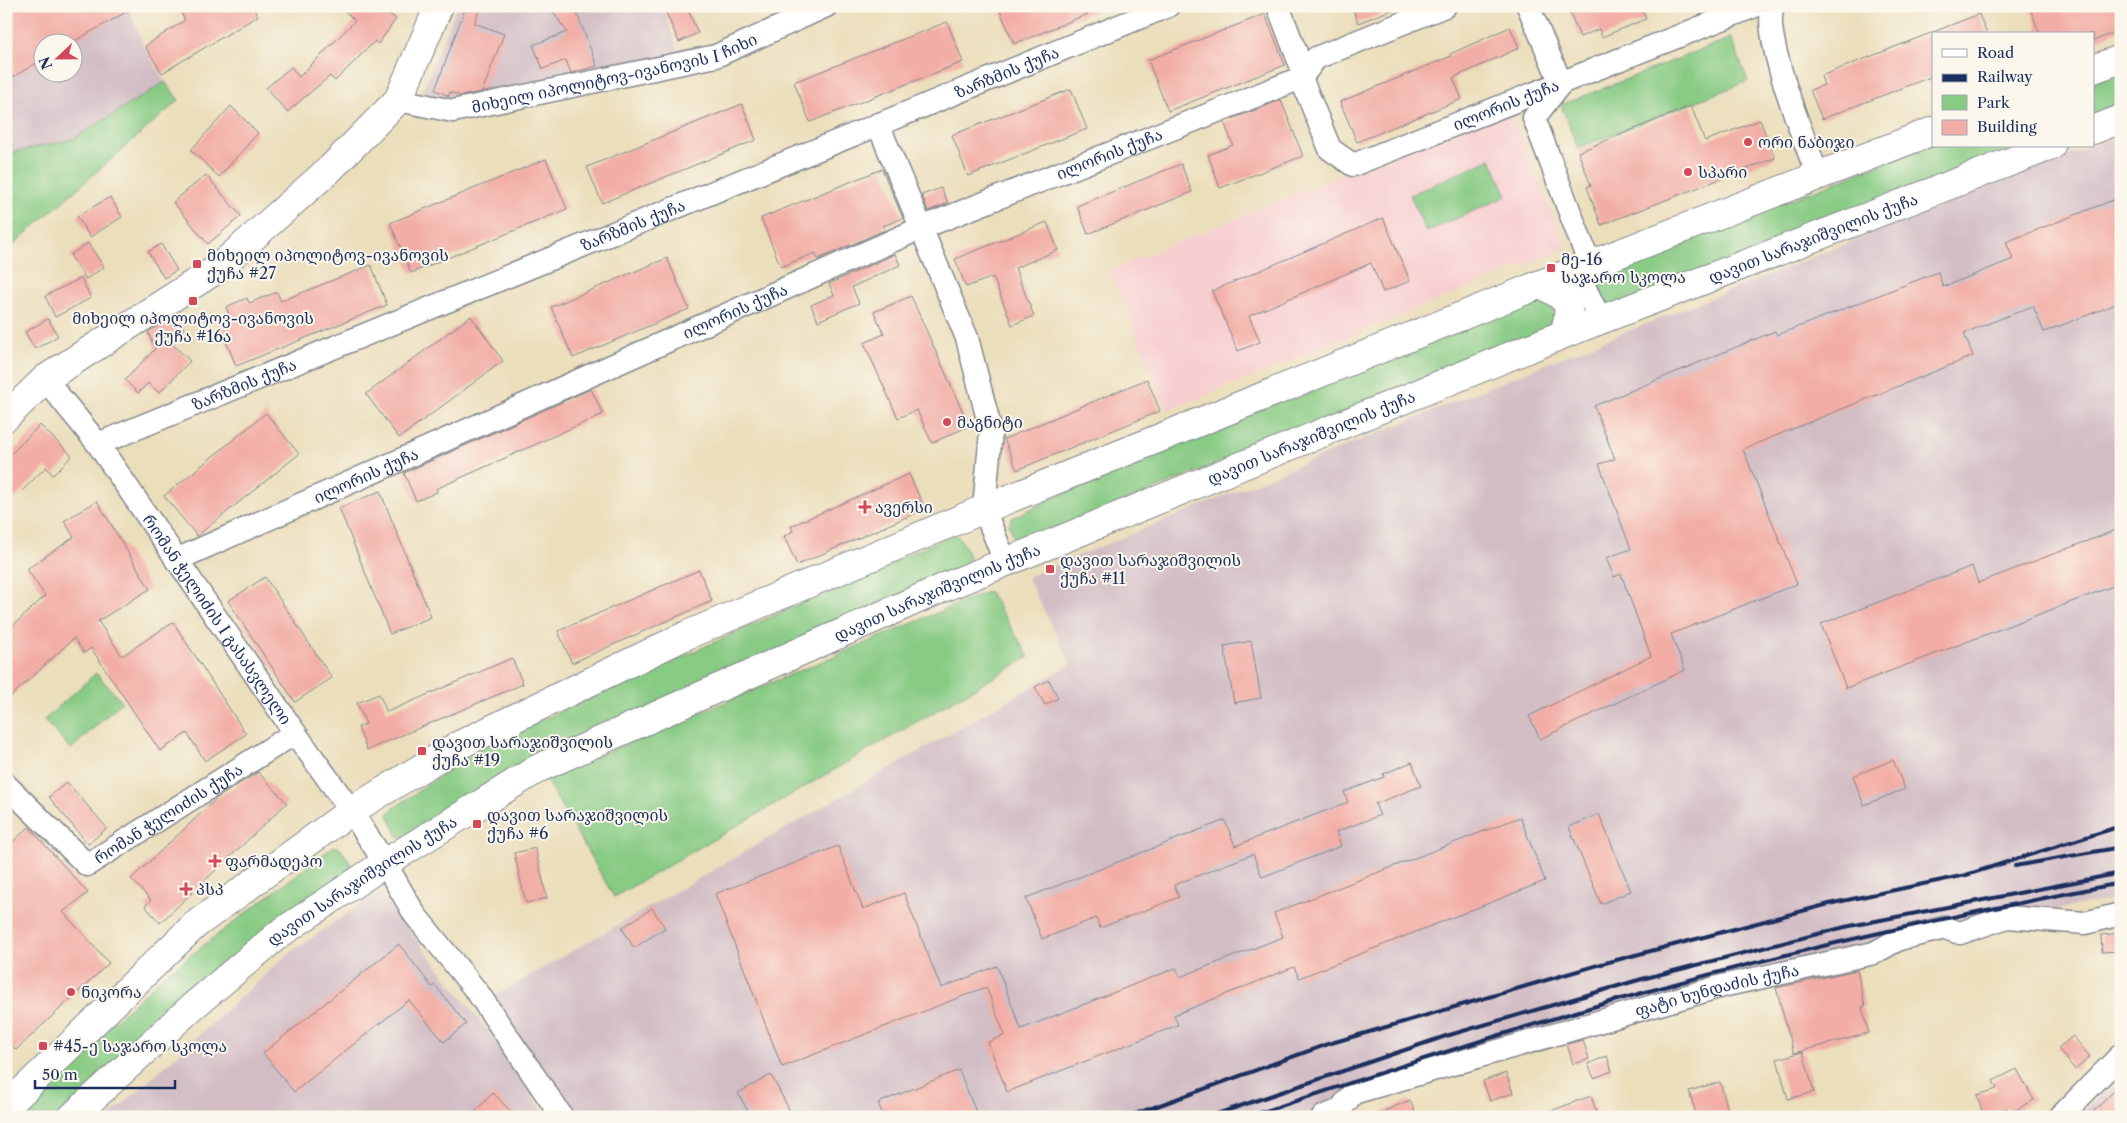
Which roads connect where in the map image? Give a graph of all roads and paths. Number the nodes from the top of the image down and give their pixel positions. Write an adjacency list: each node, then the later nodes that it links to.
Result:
1 (439, 6): 13 (main road)
2 (826, 6): 13 (street, მიხეილ იპოლიტოვ-ივანოვის I ჩიხი)
3 (1168, 6): 15 (street, ზარზმის ქუჩა)
4 (1278, 6): 11 (street)
5 (1445, 6): 11 (street, ილორის ქუჩა)
6 (1528, 6): 12 (street)
7 (1755, 6): 12 (street, ილორის ქუჩა)
8 (1773, 6): 19 (street)
9 (2121, 59): 10 (main road)
10 (2094, 69)
11 (1302, 76): 12 (street, ილორის ქუჩა); 20 (street, ილორის ქუჩა)
12 (1561, 83): 21 (street)
13 (398, 100): 25 (main road)
14 (2121, 119): 16 (main road)
15 (878, 124): 20 (street); 27 (street, ზარზმის ქუჩა)
16 (2094, 130)
17 (1932, 131): 19 (main road)
18 (2046, 148): 23 (main road, დავით სარაჯიშვილის ქუჩა)
19 (1818, 177): 21 (main road)
20 (921, 228): 28 (street); 29 (street, ილორის ქუჩა)
21 (1590, 266): 22 (main road); 23 (street)
22 (1541, 284): 24 (main road); 28 (main road)
23 (1612, 316): 24 (main road, დავით სარაჯიშვილის ქუჩა)
24 (1564, 334): 30 (main road, დავით სარაჯიშვილის ქუჩა)
25 (45, 379): 26 (main road); 27 (street, რომან ჭელიძის I გასასვლელი)
26 (6, 417)
27 (98, 444): 29 (street, რომან ჭელიძის I გასასვლელი)
28 (984, 509): 30 (street); 33 (main road)
29 (176, 560): 31 (street, რომან ჭელიძის I გასასვლელი)
30 (1006, 564): 34 (main road, დავით სარაჯიშვილის ქუჩა)
31 (295, 733): 32 (street, რომან ჭელიძის ქუჩა); 33 (street, რომან ჭელიძის I გასასვლელი)
32 (6, 785)
33 (351, 812): 34 (street, რომან ჭელიძის I გასასვლელი); 37 (main road)
34 (385, 863): 38 (main road, დავით სარაჯიშვილის ქუჩა); 39 (street, რომან ჭელიძის I გასასვლელი)
35 (2121, 914): 40 (street, ფატი ხუნდაძის ქუჩა)
36 (2121, 1054): 41 (street)
37 (6, 1107)
38 (72, 1117)
39 (562, 1117)
40 (1323, 1117)
41 (2060, 1117)

